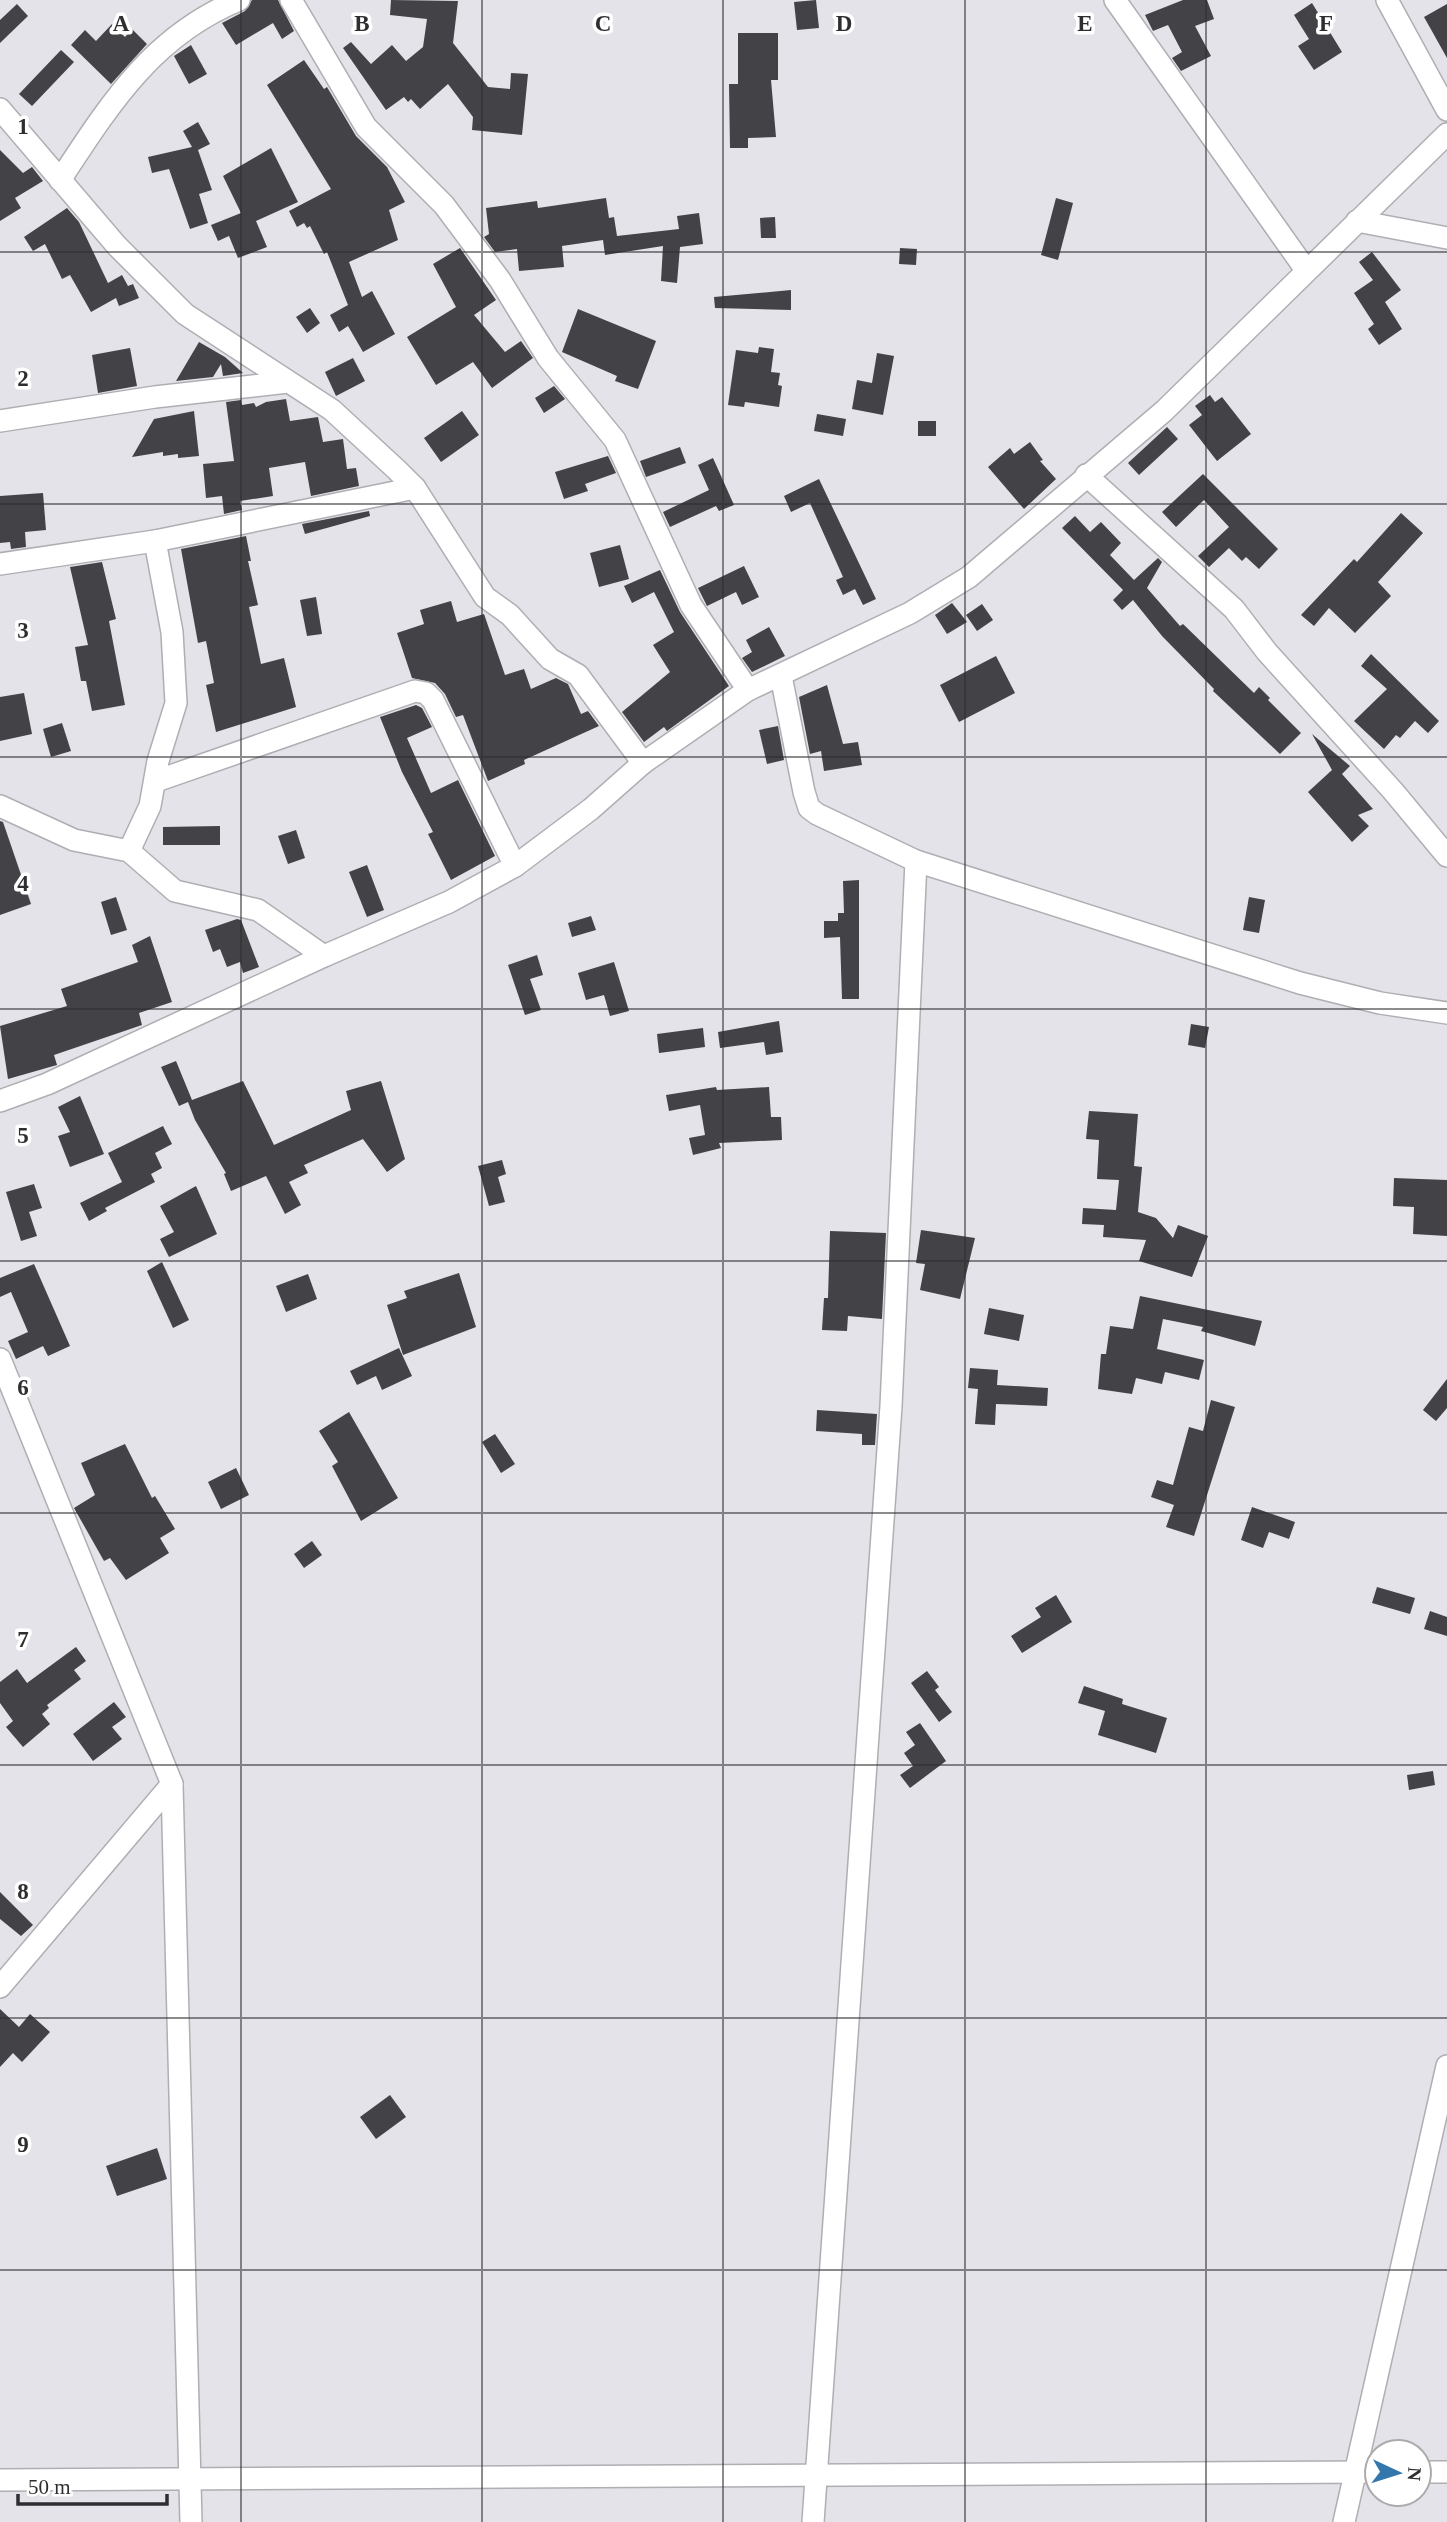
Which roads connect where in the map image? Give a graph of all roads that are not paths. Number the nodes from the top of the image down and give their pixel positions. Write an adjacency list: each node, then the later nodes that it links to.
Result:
1 (239, 0): 8 (street)
2 (291, 0): 19 (street)
3 (1115, 0): 11 (street)
4 (1387, 0): 6 (street)
5 (0, 109): 8 (street)
6 (1447, 110)
7 (1447, 134): 9 (street)
8 (60, 180): 12 (street)
9 (1357, 221): 10 (street); 11 (street)
10 (1447, 238)
11 (1306, 270): 14 (street)
12 (288, 382): 13 (street); 15 (street)
13 (0, 421)
14 (1086, 475): 18 (street); 24 (street)
15 (415, 488): 16 (street); 20 (street)
16 (155, 541): 17 (street); 21 (street)
17 (0, 564)
18 (781, 676): 19 (street); 25 (street)
19 (748, 690): 20 (street)
20 (643, 763): 26 (street)
21 (156, 781): 23 (street); 26 (street)
22 (0, 806): 23 (street)
23 (129, 851): 27 (street)
24 (1447, 856)
25 (916, 861): 28 (street); 36 (street)
26 (515, 866): 27 (street)
27 (324, 956): 29 (street)
28 (1447, 1013)
29 (0, 1101)
30 (0, 1359): 31 (street)
31 (172, 1784): 32 (street); 37 (street)
32 (0, 1987)
33 (1447, 2066): 34 (street)
34 (1355, 2472): 35 (street); 36 (street); 41 (street)
35 (1363, 2472)
36 (816, 2475): 37 (street); 40 (street)
37 (190, 2479): 38 (street); 39 (street)
38 (0, 2480)
39 (191, 2522)
40 (813, 2522)
41 (1344, 2522)

